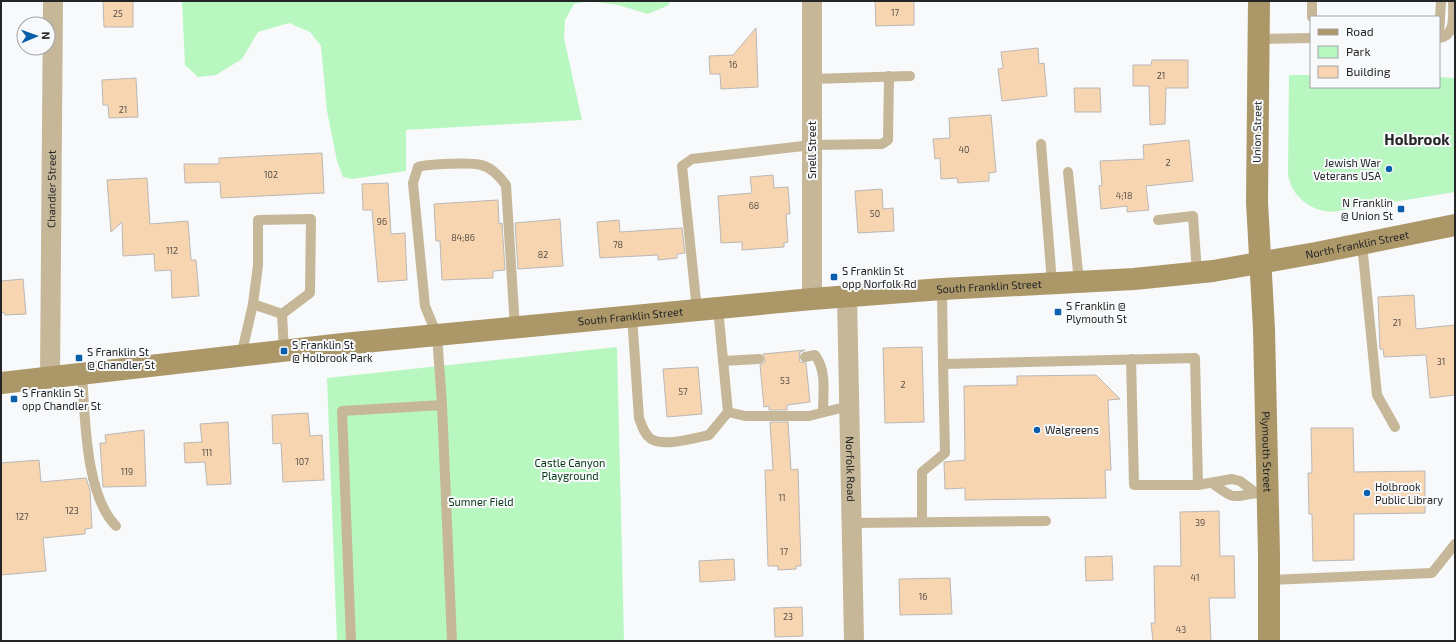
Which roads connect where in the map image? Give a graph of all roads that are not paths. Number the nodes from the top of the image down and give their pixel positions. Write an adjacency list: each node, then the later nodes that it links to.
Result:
1 (53, 1): 42 (street, Chandler Street)
2 (812, 1): 14 (street, Snell Street)
3 (1259, 1): 11 (main road, Union Street)
4 (1312, 1): 7 (lane)
5 (1441, 1): 8 (lane)
6 (1453, 1): 9 (lane)
7 (1312, 16)
8 (1440, 19)
9 (1440, 37)
10 (1310, 38): 11 (lane)
11 (1258, 39): 21 (main road, Union Street)
12 (889, 76): 13 (lane); 14 (lane); 16 (lane)
13 (910, 76)
14 (812, 79): 16 (street, Snell Street)
15 (1041, 144): 24 (lane)
16 (812, 145): 27 (street, Snell Street); 29 (lane)
17 (1068, 172): 23 (lane)
18 (1158, 220): 22 (lane)
19 (1455, 225): 20 (main road, North Franklin Street)
20 (1362, 244): 21 (main road, North Franklin Street); 48 (lane)
21 (1260, 264): 22 (main road, South Franklin Street); 51 (main road, Plymouth Street)
22 (1197, 273): 23 (main road, South Franklin Street)
23 (1079, 282): 24 (main road, South Franklin Street)
24 (1052, 283): 25 (main road, South Franklin Street)
25 (942, 289): 26 (main road, South Franklin Street); 40 (lane)
26 (847, 296): 27 (main road, South Franklin Street); 45 (street, Norfolk Road)
27 (812, 299): 29 (main road, South Franklin Street)
28 (253, 304): 30 (lane); 30 (lane); 35 (lane)
29 (707, 309): 31 (main road, South Franklin Street); 39 (lane)
30 (282, 314): 34 (lane)
31 (632, 316): 32 (main road, South Franklin Street); 46 (lane)
32 (515, 328): 33 (main road, South Franklin Street); 33 (lane)
33 (437, 335): 34 (main road, South Franklin Street); 44 (lane)
34 (284, 351): 35 (main road, South Franklin Street)
35 (241, 356): 41 (main road, South Franklin Street)
36 (805, 356): 47 (lane)
37 (759, 359): 39 (lane)
38 (1131, 359): 40 (lane); 50 (lane); 50 (lane)
39 (723, 361): 46 (lane)
40 (943, 364): 53 (lane)
41 (82, 373): 42 (main road, South Franklin Street); 55 (lane)
42 (50, 377): 43 (main road, South Franklin Street)
43 (1, 383)
44 (442, 405): 58 (lane); 59 (lane)
45 (849, 406): 47 (lane); 54 (street, Norfolk Road)
46 (728, 412): 47 (lane)
47 (823, 412)
48 (1395, 427)
49 (1212, 483): 50 (lane); 51 (lane); 51 (lane)
50 (1198, 485)
51 (1261, 493): 57 (main road, Plymouth Street)
52 (1046, 521): 53 (lane)
53 (922, 522): 54 (lane)
54 (852, 523): 60 (street, Norfolk Road)
55 (116, 526)
56 (1455, 544): 57 (lane)
57 (1269, 580): 61 (main road, Plymouth Street)
58 (351, 641)
59 (452, 641)
60 (854, 641)
61 (1269, 641)

